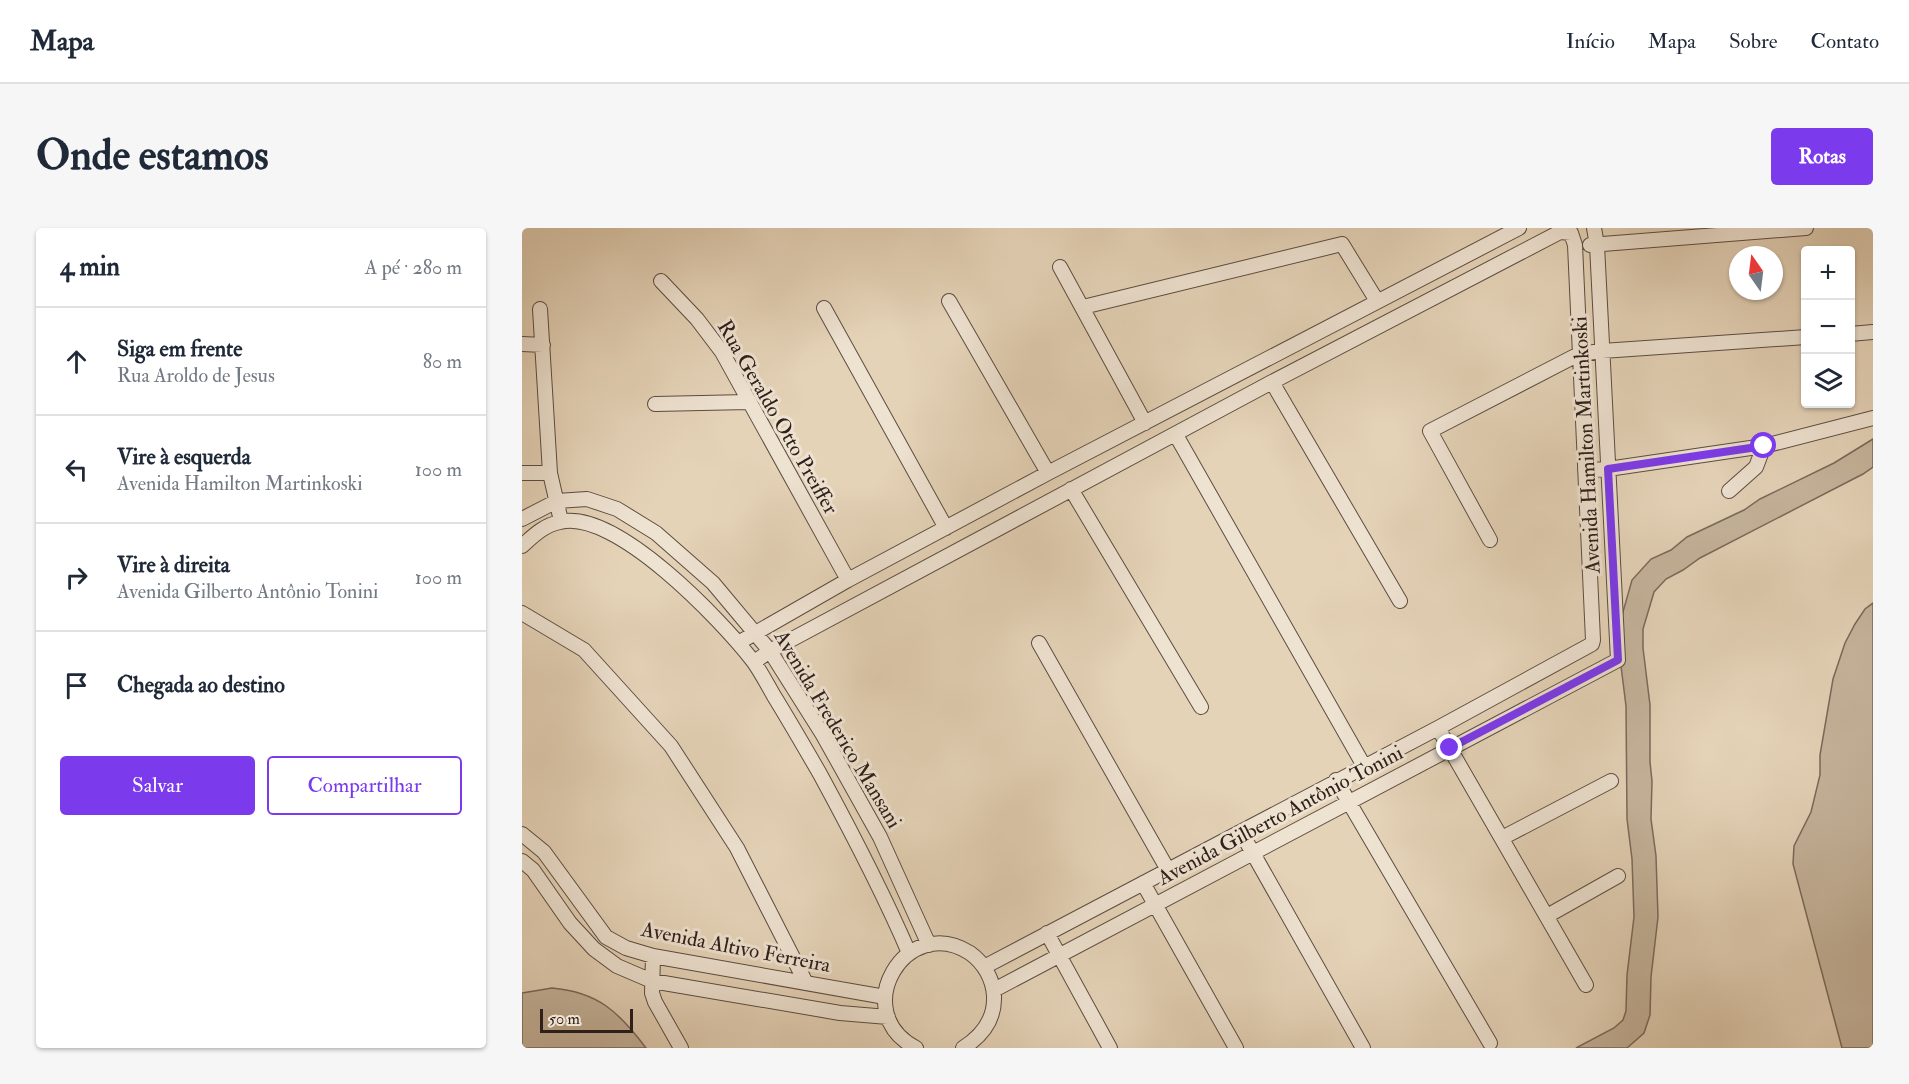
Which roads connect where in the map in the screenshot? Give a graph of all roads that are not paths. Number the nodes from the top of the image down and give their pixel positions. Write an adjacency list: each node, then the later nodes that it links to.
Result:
1 (1519, 228): 9 (street)
2 (1594, 228): 5 (street, Avenida Hamilton Martinkoski)
3 (1806, 228): 5 (street)
4 (1573, 239): 5 (street); 19 (street, Avenida Hamilton Martinkoski); 20 (street)
5 (1597, 245): 18 (street, Avenida Hamilton Martinkoski)
6 (1060, 267): 10 (street)
7 (662, 281): 21 (street, Rua Geraldo Otto Preiffer)
8 (949, 301): 30 (street)
9 (1377, 301): 10 (street); 24 (street)
10 (1083, 307): 24 (street)
11 (824, 308): 37 (street)
12 (540, 309): 17 (street)
13 (1873, 332): 14 (street)
14 (1855, 334)
15 (1801, 337): 18 (street)
16 (522, 344): 17 (street)
17 (543, 345): 31 (street)
18 (1602, 351): 19 (street); 27 (street, Avenida Hamilton Martinkoski)
19 (1579, 354): 28 (street, Avenida Hamilton Martinkoski); 38 (street)
20 (1272, 382): 25 (street); 41 (street)
21 (748, 402): 22 (street); 40 (street, Rua Geraldo Otto Preiffer)
22 (655, 404)
23 (1873, 418): 26 (street)
24 (1145, 423): 30 (street)
25 (1176, 435): 32 (street); 53 (street)
26 (1764, 446): 27 (street); 33 (street)
27 (1608, 469): 28 (street); 48 (street, Avenida Hamilton Martinkoski)
28 (1585, 470): 44 (street, Avenida Hamilton Martinkoski)
29 (522, 473): 31 (street)
30 (1048, 473): 37 (street)
31 (550, 474): 34 (street)
32 (1071, 489): 47 (street); 50 (street)
33 (1729, 491)
34 (557, 501): 35 (street, Avenida Frederico Mansani); 36 (street); 43 (street, Avenida Frederico Mansani)
35 (522, 519)
36 (561, 521): 39 (street); 45 (street, Avenida Frederico Mansani)
37 (946, 528): 40 (street)
38 (1490, 540)
39 (522, 546)
40 (848, 580): 43 (street)
41 (1400, 601)
42 (522, 613): 74 (street)
43 (756, 632): 45 (street); 47 (street, Avenida Frederico Mansani)
44 (1593, 640): 51 (street, Avenida Gilberto Antônio Tonini)
45 (738, 643): 49 (street, Avenida Frederico Mansani)
46 (1039, 643): 62 (street)
47 (770, 651): 49 (street); 68 (street, Avenida Frederico Mansani)
48 (1618, 660): 52 (street, Avenida Gilberto Antônio Tonini)
49 (754, 662): 69 (street, Avenida Frederico Mansani)
50 (1201, 707)
51 (1438, 728): 52 (street); 53 (street, Avenida Gilberto Antônio Tonini)
52 (1450, 748): 56 (street, Avenida Gilberto Antônio Tonini); 59 (street)
53 (1364, 766): 54 (street, Avenida Gilberto Antônio Tonini)
54 (1336, 780): 56 (street); 57 (street, Avenida Gilberto Antônio Tonini)
55 (1611, 781): 59 (street)
56 (1350, 801): 60 (street, Avenida Gilberto Antônio Tonini); 79 (street)
57 (1241, 832): 60 (street); 62 (street, Avenida Gilberto Antônio Tonini)
58 (522, 834): 71 (street, Avenida Altivo Ferreira)
59 (1502, 838): 66 (street)
60 (1254, 852): 65 (street, Avenida Gilberto Antônio Tonini); 85 (street)
61 (522, 861): 73 (street)
62 (1168, 870): 64 (street, Avenida Gilberto Antônio Tonini)
63 (1618, 876): 66 (street)
64 (1143, 883): 65 (street); 67 (street, Avenida Gilberto Antônio Tonini)
65 (1155, 905): 70 (street, Avenida Gilberto Antônio Tonini); 84 (street)
66 (1547, 916): 75 (street)
67 (1047, 933): 70 (street); 72 (street, Avenida Gilberto Antônio Tonini)
68 (929, 945): 69 (street); 72 (street)
69 (909, 953): 77 (street)
70 (1058, 955): 76 (street, Avenida Gilberto Antônio Tonini); 83 (street)
71 (653, 956): 73 (street); 74 (street, Avenida Altivo Ferreira)
72 (984, 967): 76 (street)
73 (652, 981): 78 (street); 81 (street)
74 (806, 983): 77 (street, Avenida Altivo Ferreira)
75 (1586, 985)
76 (994, 990): 80 (street)
77 (885, 997): 78 (street)
78 (888, 1017): 82 (street)
79 (1490, 1043)
80 (970, 1046)
81 (681, 1048)
82 (916, 1048)
83 (1110, 1048)
84 (1236, 1048)
85 (1363, 1048)

